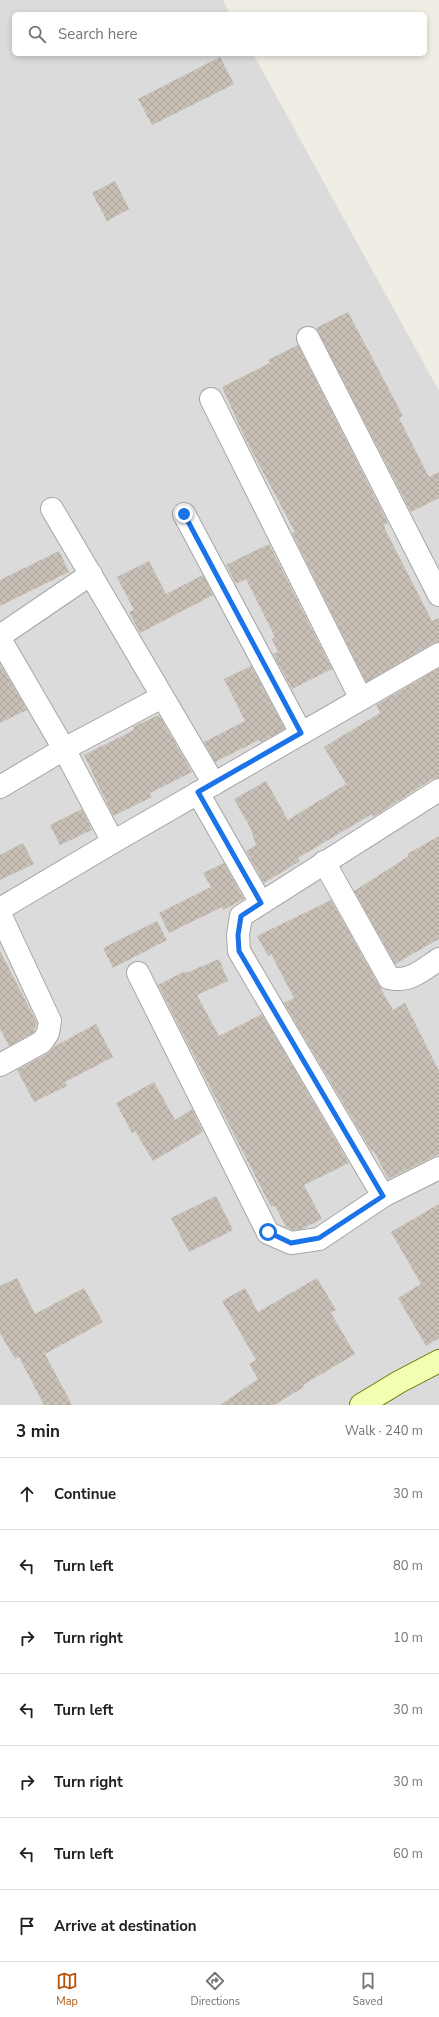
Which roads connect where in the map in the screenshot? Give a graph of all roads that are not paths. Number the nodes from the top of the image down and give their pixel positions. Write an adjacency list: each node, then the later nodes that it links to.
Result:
1 (308, 338): 6 (street)
2 (211, 399): 11 (street)
3 (52, 509): 5 (street)
4 (184, 514): 12 (street)
5 (91, 574): 7 (street); 10 (street)
6 (439, 595)
7 (0, 636)
8 (0, 639): 13 (street)
9 (439, 654): 11 (street)
10 (162, 697): 13 (street); 15 (street)
11 (361, 699): 12 (street)
12 (301, 733): 15 (street)
13 (64, 749): 14 (street); 17 (street)
14 (0, 787)
15 (206, 788): 17 (street); 19 (street)
16 (439, 790): 18 (street)
17 (113, 842): 20 (street)
18 (324, 862): 19 (street); 22 (street)
19 (261, 903): 26 (street)
20 (0, 908)
21 (0, 914): 24 (street)
22 (439, 959)
23 (138, 973): 26 (street)
24 (0, 1065)
25 (439, 1168): 26 (street)
26 (383, 1196)
27 (439, 1361): 28 (main road)
28 (361, 1405)

